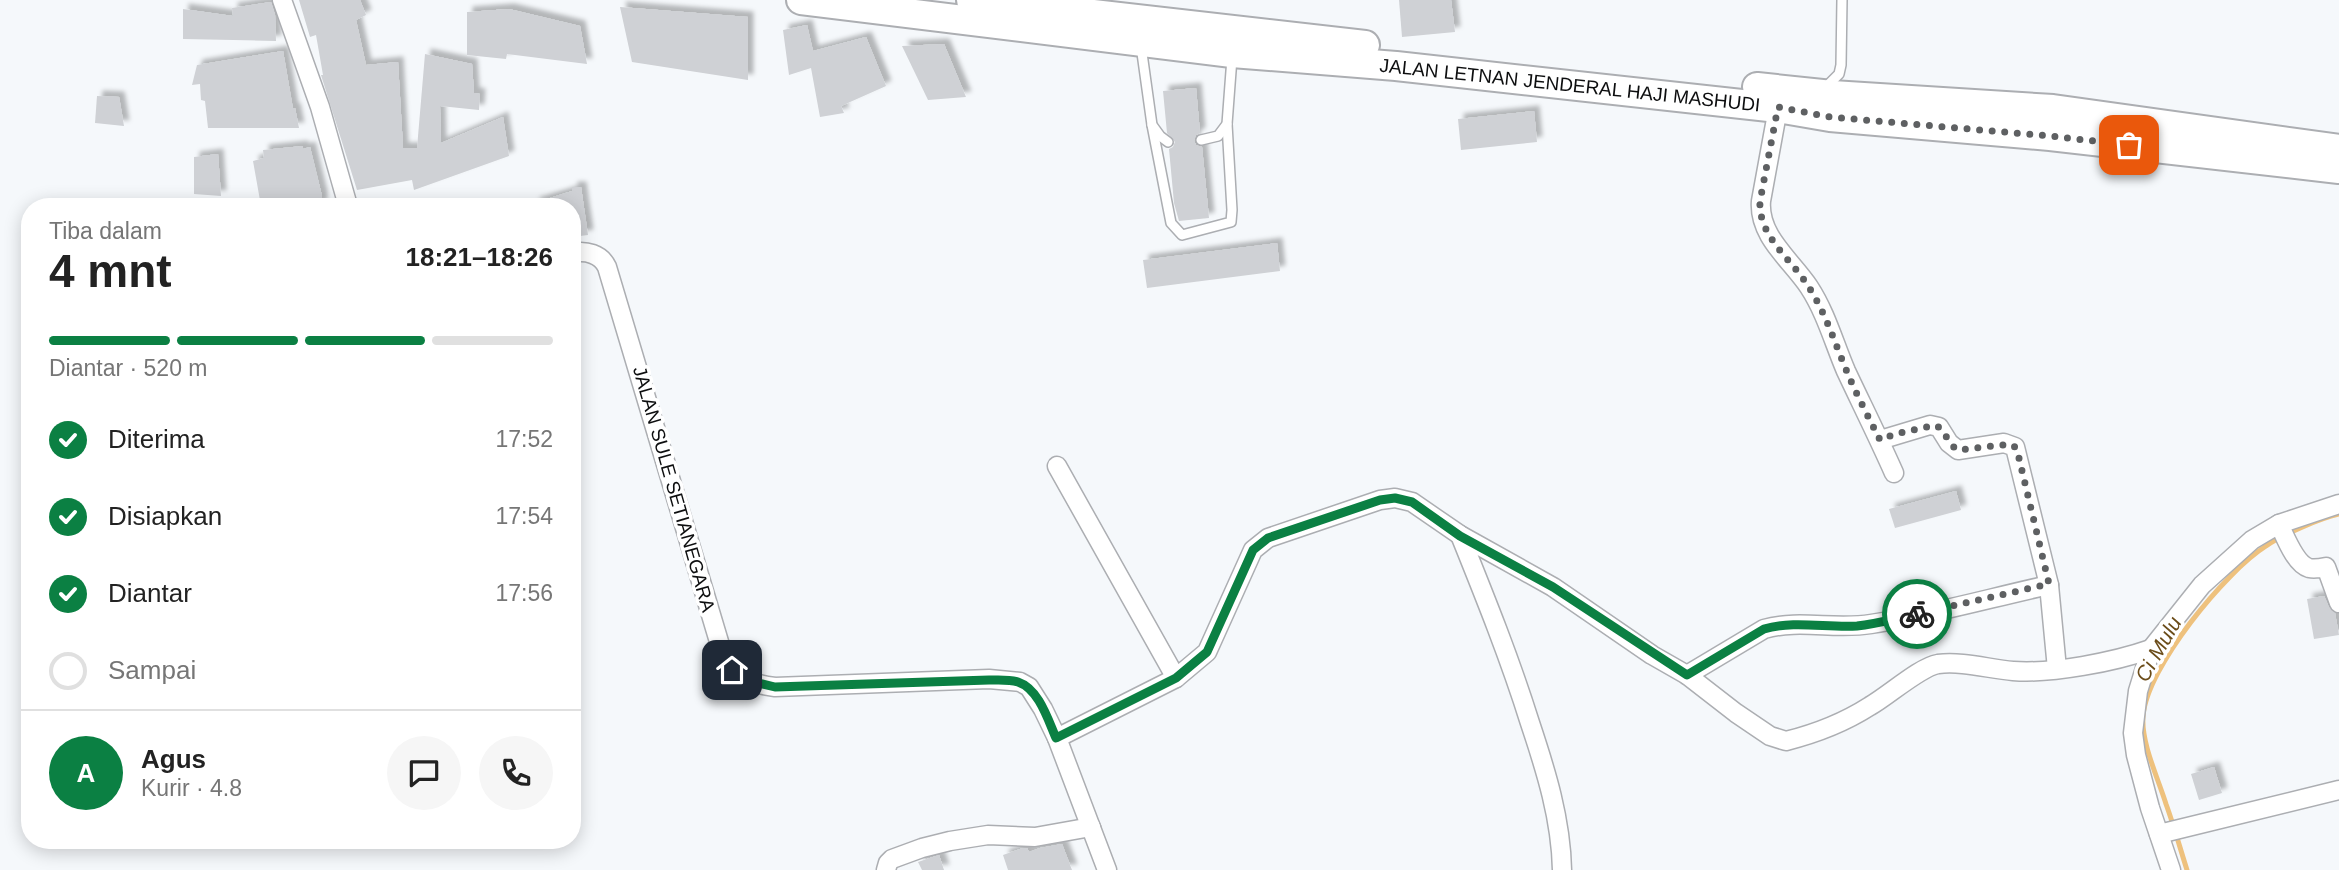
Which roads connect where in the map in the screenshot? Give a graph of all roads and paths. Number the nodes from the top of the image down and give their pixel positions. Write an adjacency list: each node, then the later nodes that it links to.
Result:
1 (282, 0): 15 (street)
2 (801, 0): 5 (main road, JALAN LETNAN JENDERAL HAJI MASHUDI)
3 (971, 0): 7 (main road, JALAN LETNAN JENDERAL HAJI MASHUDI)
4 (1842, 0): 7 (lane)
5 (1140, 42): 6 (main road, JALAN LETNAN JENDERAL HAJI MASHUDI); 10 (lane)
6 (1232, 53): 8 (main road, JALAN LETNAN JENDERAL HAJI MASHUDI); 9 (lane)
7 (1827, 102): 8 (main road, JALAN LETNAN JENDERAL HAJI MASHUDI); 13 (main road, JALAN LETNAN JENDERAL HAJI MASHUDI); 14 (main road, JALAN LETNAN JENDERAL HAJI MASHUDI)
8 (1778, 107): 17 (street)
9 (1227, 124): 10 (lane); 11 (lane)
10 (1152, 125): 12 (lane)
11 (1201, 140)
12 (1168, 142)
13 (2339, 149)
14 (2339, 169)
15 (346, 198)
16 (581, 251): 29 (street, JALAN SULE SETIANEGARA)
17 (1880, 440): 19 (street); 23 (street)
18 (1057, 466): 28 (street)
19 (1894, 473)
20 (2339, 504): 21 (street)
21 (2280, 526): 24 (street); 25 (street)
22 (1460, 536): 27 (street); 28 (street); 35 (street)
23 (2049, 584): 26 (street); 27 (street)
24 (2339, 603)
25 (2151, 649): 26 (street); 32 (street)
26 (2057, 669): 27 (street)
27 (1687, 675)
28 (1176, 678): 29 (street)
29 (1056, 738): 31 (street, JALAN SULE SETIANEGARA)
30 (2339, 790): 32 (street)
31 (1091, 827): 33 (street); 34 (street, JALAN SULE SETIANEGARA)
32 (2161, 834): 36 (street)
33 (886, 870)
34 (1107, 870)
35 (1562, 870)
36 (2171, 870)

